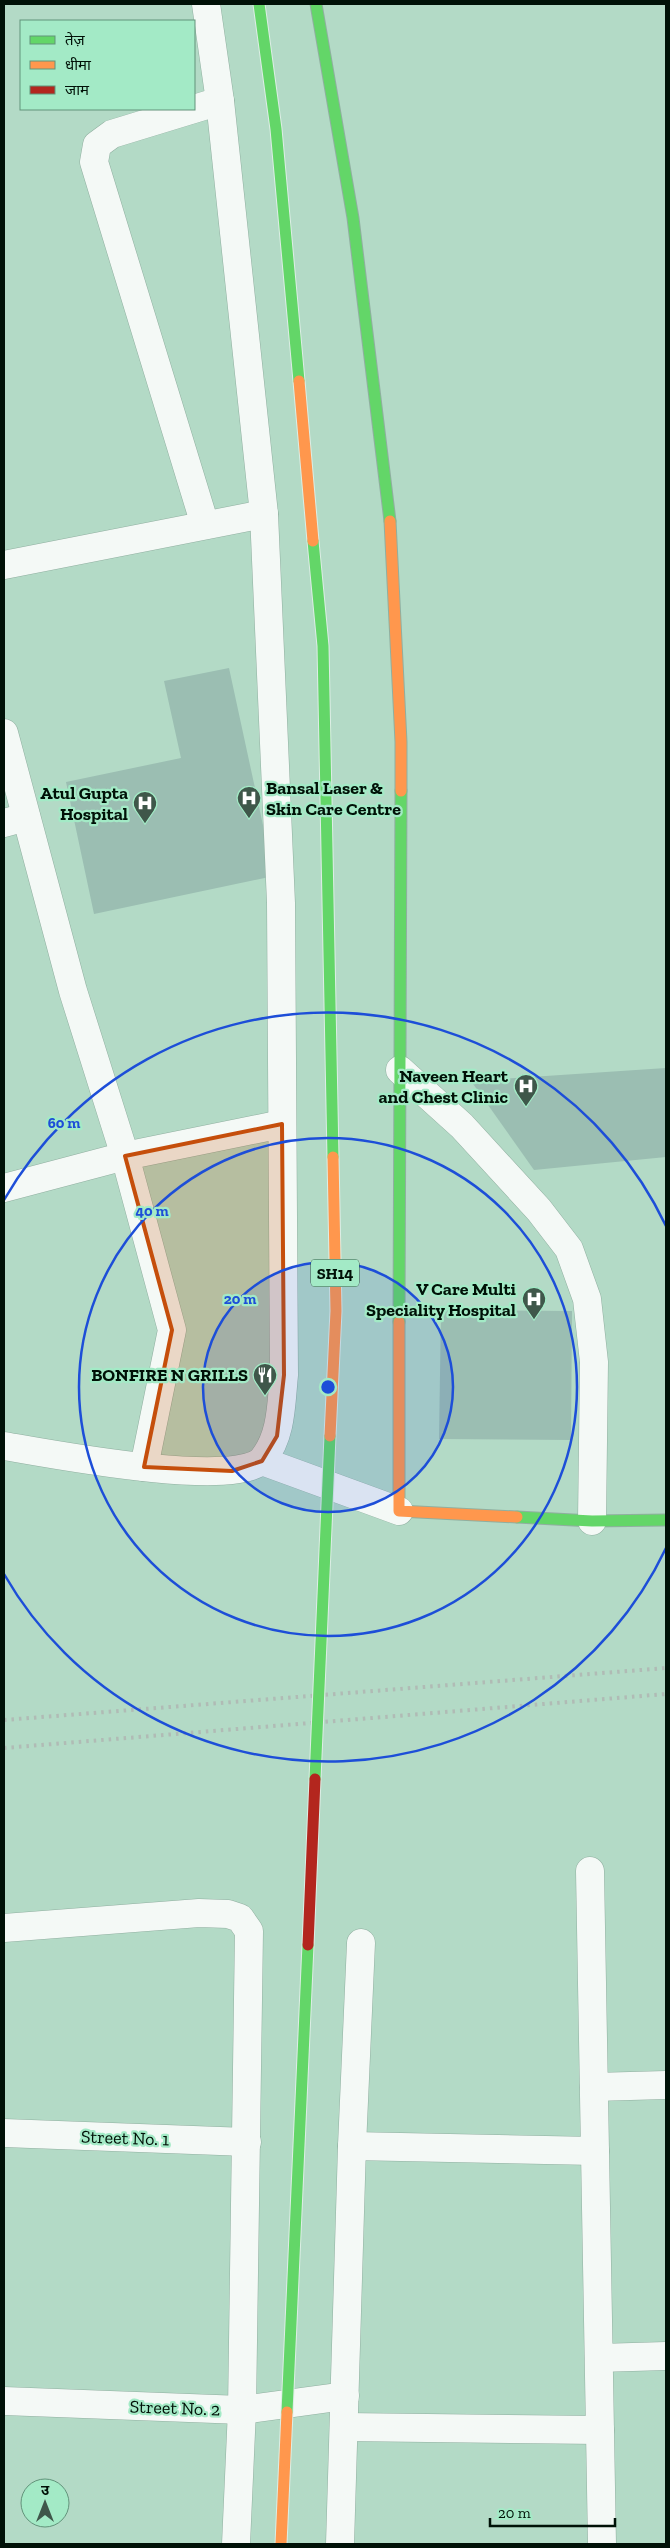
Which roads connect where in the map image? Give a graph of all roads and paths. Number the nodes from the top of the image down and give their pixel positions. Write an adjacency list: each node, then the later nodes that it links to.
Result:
1 (206, 4): 4 (street)
2 (260, 4): 39 (main road, SH14, bridge)
3 (316, 4): 12 (main road)
4 (220, 101): 5 (street); 7 (street)
5 (195, 109)
6 (191, 110): 8 (street)
7 (264, 514): 8 (street); 13 (street)
8 (205, 525): 9 (street)
9 (4, 565)
10 (4, 733): 11 (street)
11 (15, 820): 14 (street)
12 (400, 1070): 19 (main road); 21 (street)
13 (282, 1124): 14 (street); 17 (street)
14 (125, 1156): 15 (street); 18 (street)
15 (4, 1188)
16 (4, 1446): 18 (street)
17 (262, 1461): 18 (street); 19 (street)
18 (144, 1467)
19 (399, 1511): 21 (main road)
20 (666, 1520): 21 (main road)
21 (592, 1521)
22 (590, 1871): 26 (street)
23 (4, 1928): 28 (street)
24 (361, 1943): 29 (street)
25 (666, 2085): 26 (street)
26 (594, 2087): 30 (street)
27 (4, 2133): 28 (street, Street No. 1)
28 (247, 2142): 35 (street)
29 (352, 2146): 30 (street); 33 (street)
30 (595, 2150): 32 (street)
31 (666, 2356): 32 (street)
32 (599, 2358): 37 (street)
33 (345, 2396): 35 (street, Street No. 2); 36 (street)
34 (4, 2401): 35 (street, Street No. 2)
35 (242, 2410): 38 (street)
36 (344, 2427): 37 (street); 40 (street)
37 (600, 2430): 41 (street)
38 (236, 2544)
39 (281, 2544)
40 (340, 2544)
41 (602, 2544)

